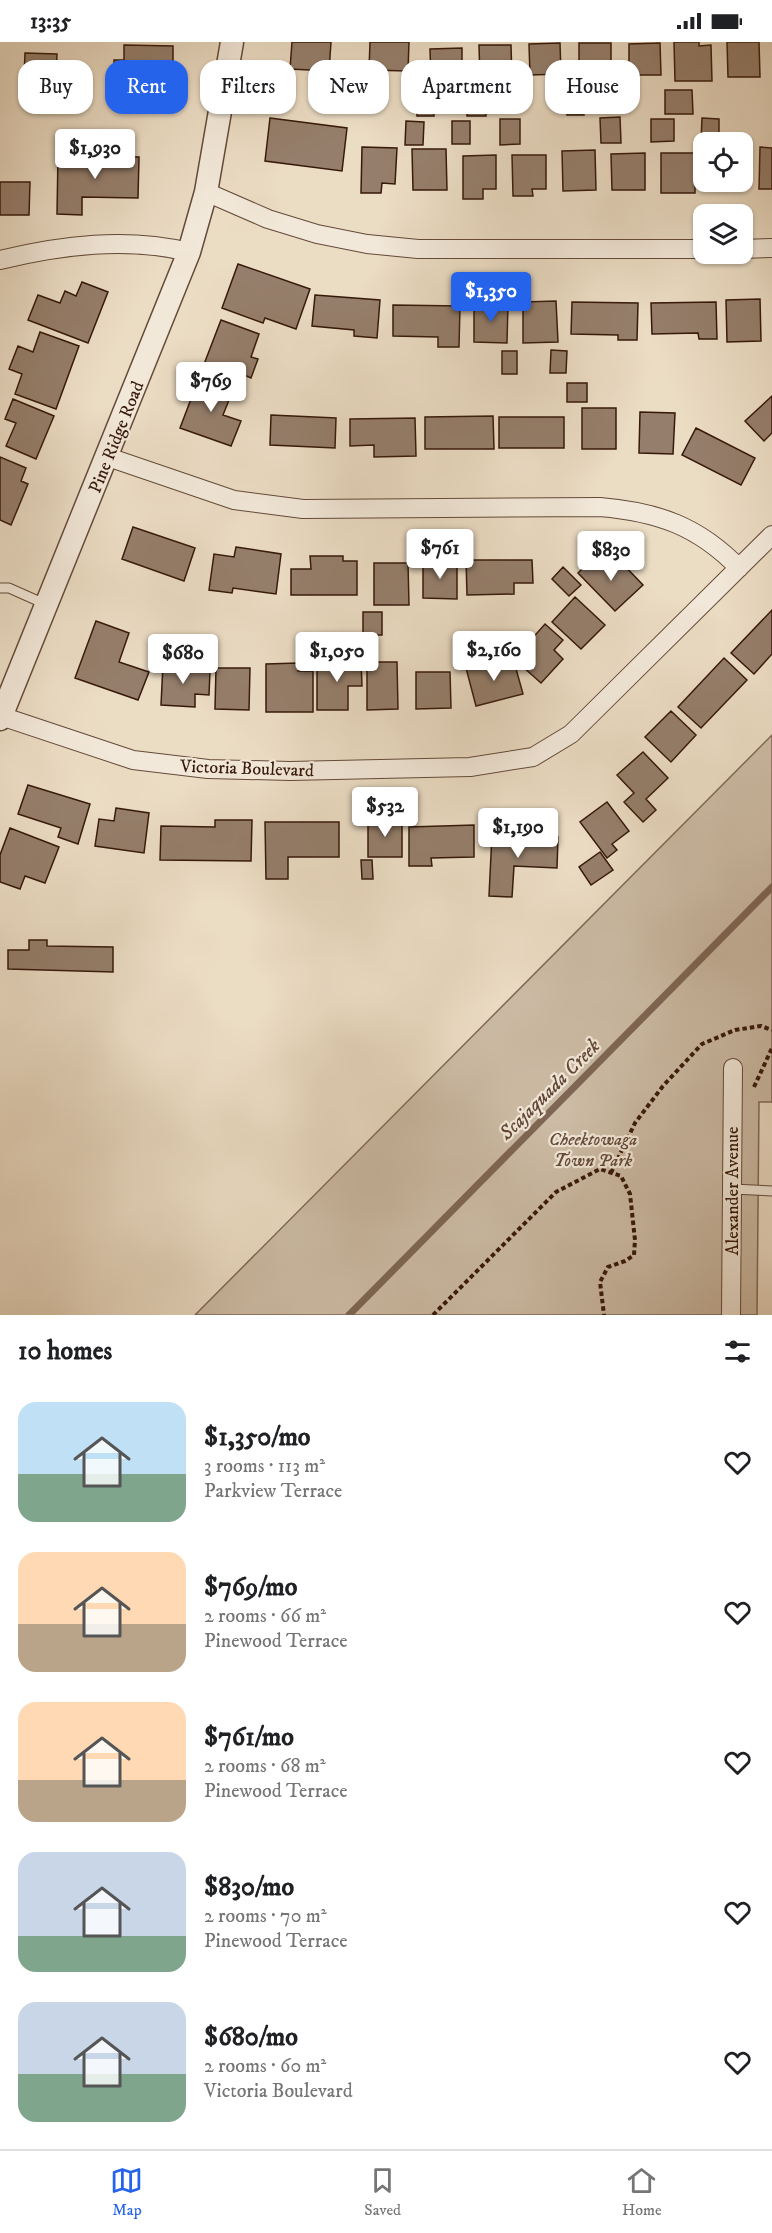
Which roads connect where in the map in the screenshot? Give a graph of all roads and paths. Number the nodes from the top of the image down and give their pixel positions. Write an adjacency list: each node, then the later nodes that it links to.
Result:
1 (231, 42): 2 (street, Pine Ridge Road)
2 (206, 192): 4 (street); 6 (street, Pine Ridge Road)
3 (772, 248): 5 (street)
4 (693, 249)
5 (753, 249)
6 (189, 252): 7 (street); 8 (street, Pine Ridge Road)
7 (0, 260)
8 (108, 457): 10 (street); 12 (street, Pine Ridge Road)
9 (772, 535): 10 (street, Victoria Boulevard)
10 (739, 568): 13 (street, Victoria Boulevard)
11 (0, 588): 12 (lane)
12 (47, 605): 13 (street, Pine Ridge Road)
13 (1, 718)
14 (772, 1030): 18 (path)
15 (772, 1048): 17 (path)
16 (734, 1068): 19 (street, Alexander Avenue)
17 (753, 1088)
18 (611, 1173): 21 (path); 22 (path)
19 (732, 1189): 20 (lane); 23 (street, Alexander Avenue)
20 (772, 1191)
21 (433, 1315)
22 (604, 1315)
23 (731, 1315)

